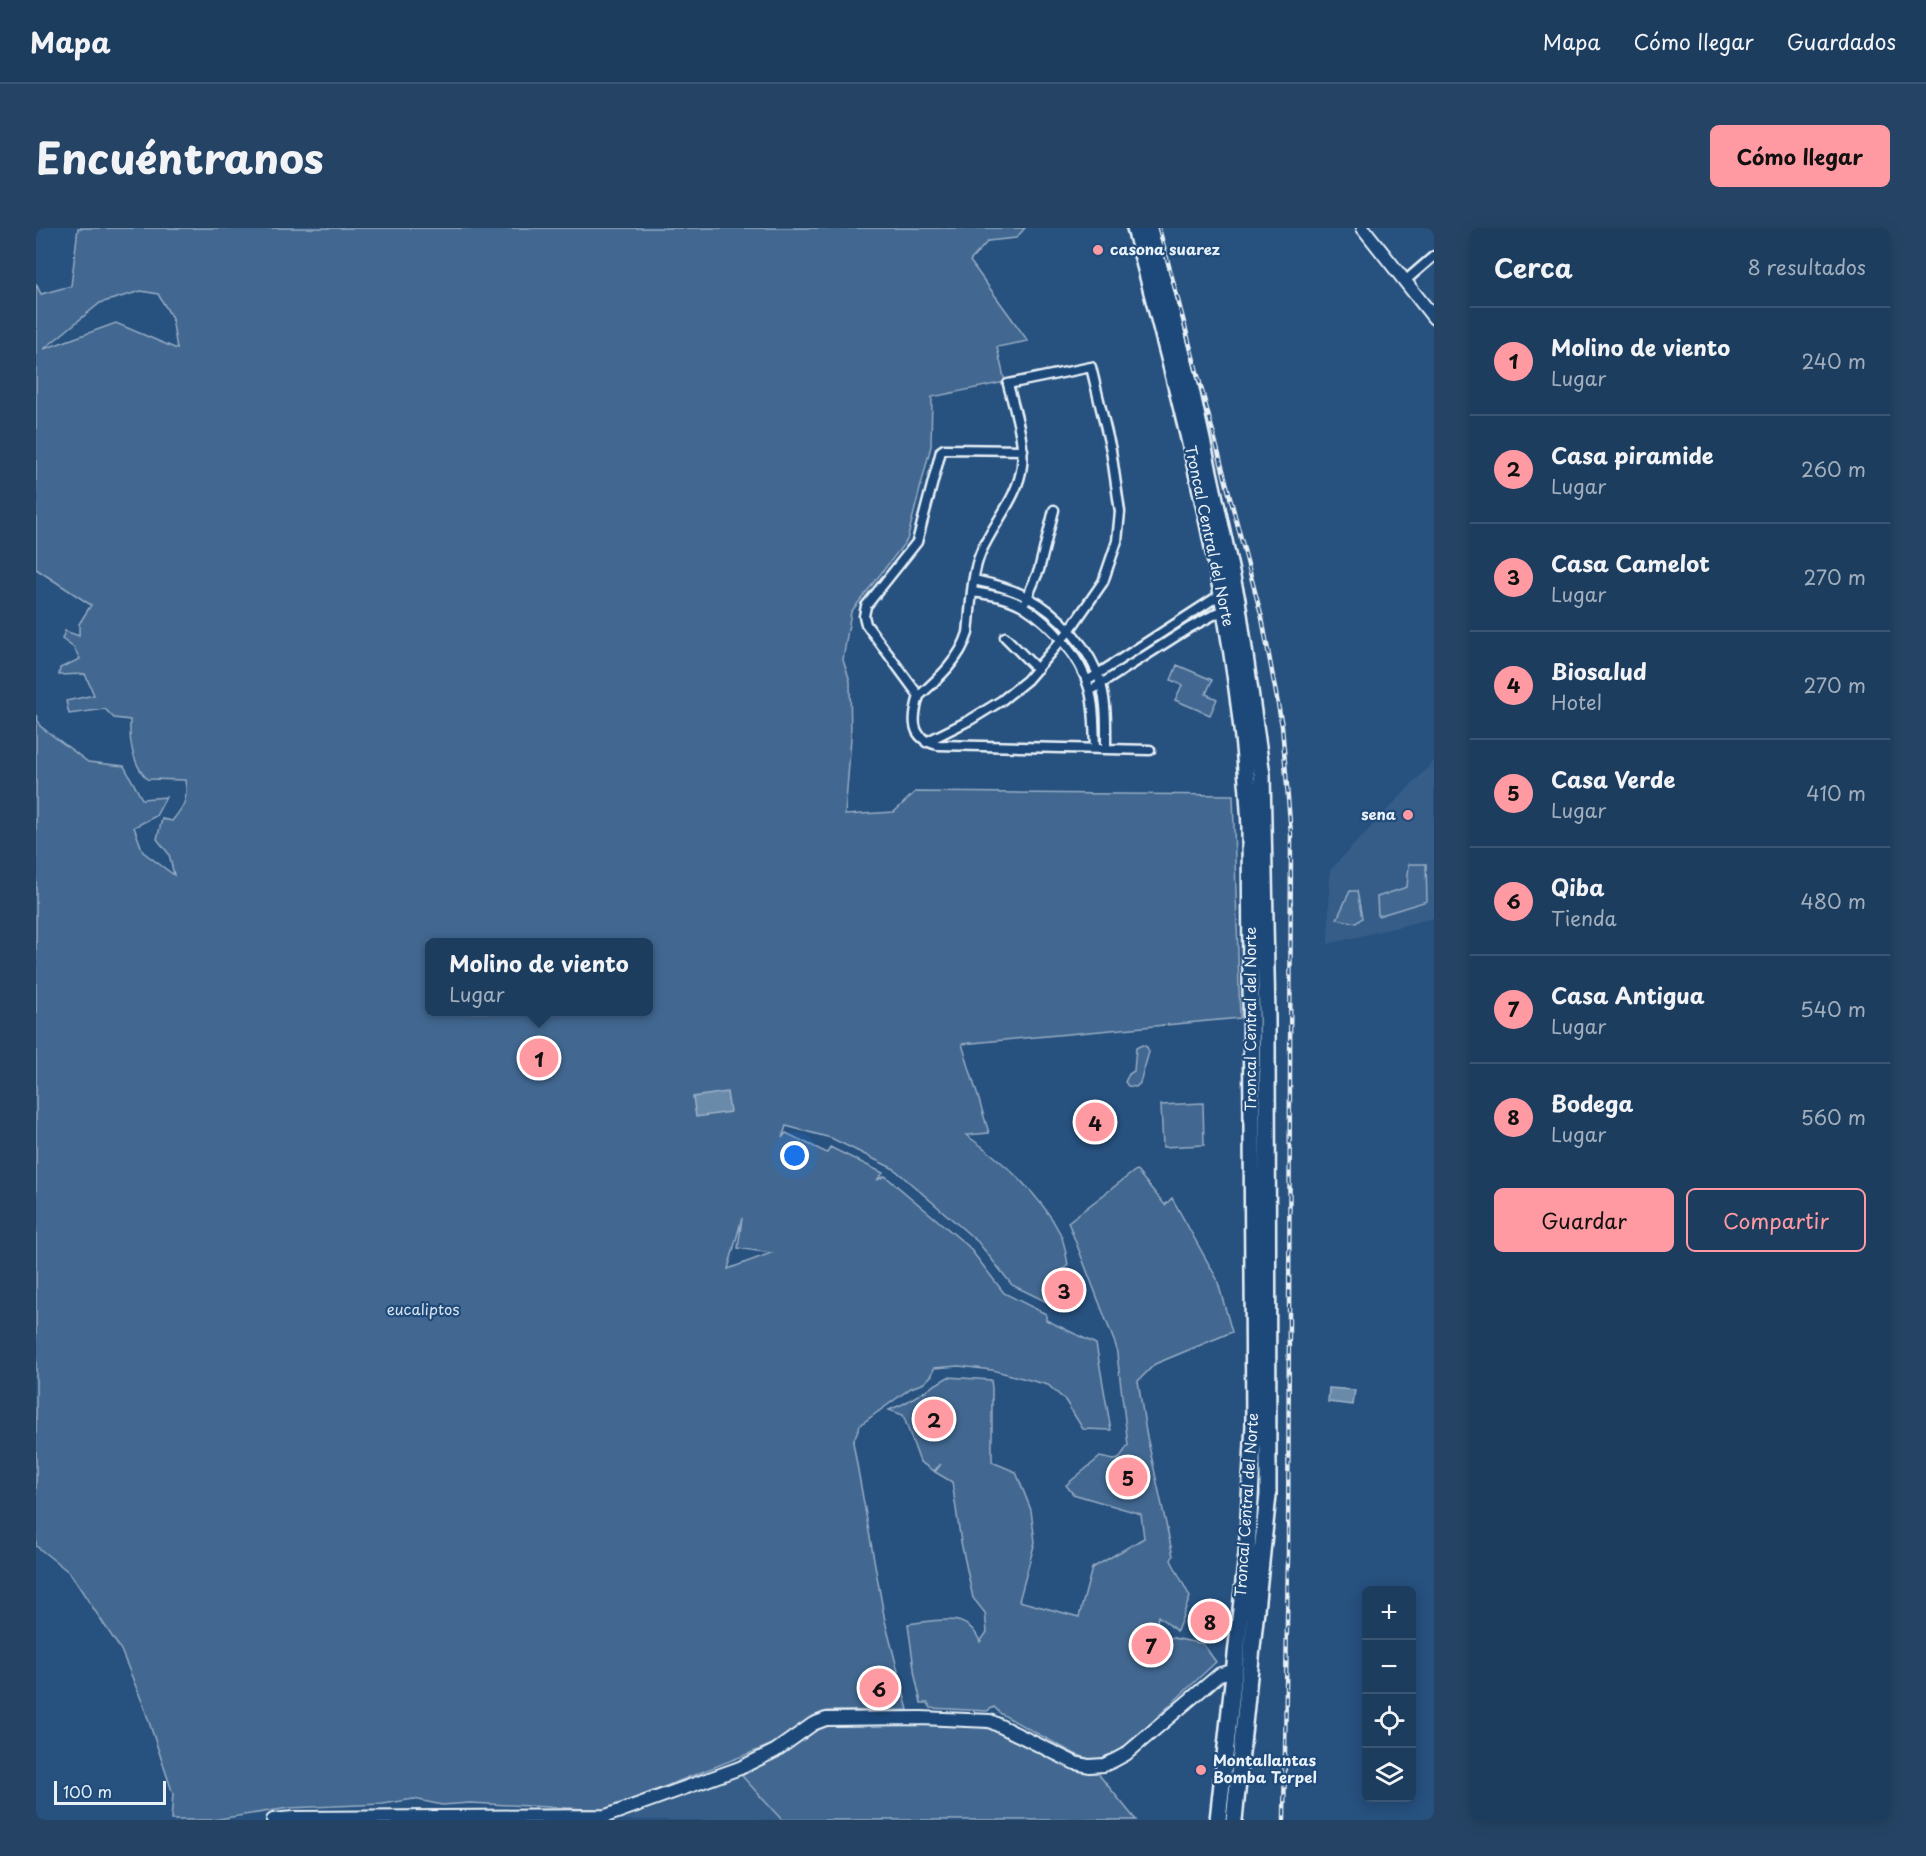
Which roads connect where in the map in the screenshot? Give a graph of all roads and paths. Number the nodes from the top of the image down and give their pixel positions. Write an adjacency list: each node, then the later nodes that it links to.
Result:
1 (1135, 228): 11 (highway, Troncal Central del Norte)
2 (1149, 228): 34 (highway, Troncal Central del Norte)
3 (1363, 228): 5 (street)
4 (1434, 256): 5 (street)
5 (1405, 281): 6 (street)
6 (1434, 318)
7 (1023, 450): 9 (street); 15 (street); 25 (street)
8 (1054, 510): 12 (street)
9 (974, 580): 10 (street); 12 (street)
10 (973, 592): 13 (street); 25 (street)
11 (1223, 593): 14 (highway, Troncal Central del Norte); 17 (street)
12 (1028, 597): 13 (street); 15 (street)
13 (1022, 606): 18 (street)
14 (1225, 609): 19 (street); 30 (highway, Troncal Central del Norte)
15 (1070, 631): 18 (street); 21 (street)
16 (1005, 637): 20 (street)
17 (1153, 637): 19 (street); 21 (street)
18 (1062, 639): 20 (street); 22 (street)
19 (1159, 647): 23 (street)
20 (1037, 669): 26 (street)
21 (1097, 675): 22 (street); 23 (street)
22 (1087, 681): 24 (street)
23 (1101, 685): 24 (street); 28 (street)
24 (1090, 691): 27 (street)
25 (919, 696): 26 (street)
26 (926, 742): 27 (street)
27 (1095, 748): 28 (street)
28 (1106, 749): 29 (street)
29 (1150, 750)
30 (1233, 1671): 31 (street); 33 (highway, Troncal Central del Norte)
31 (606, 1818): 32 (street)
32 (273, 1820)
33 (1218, 1820)
34 (1234, 1820)

